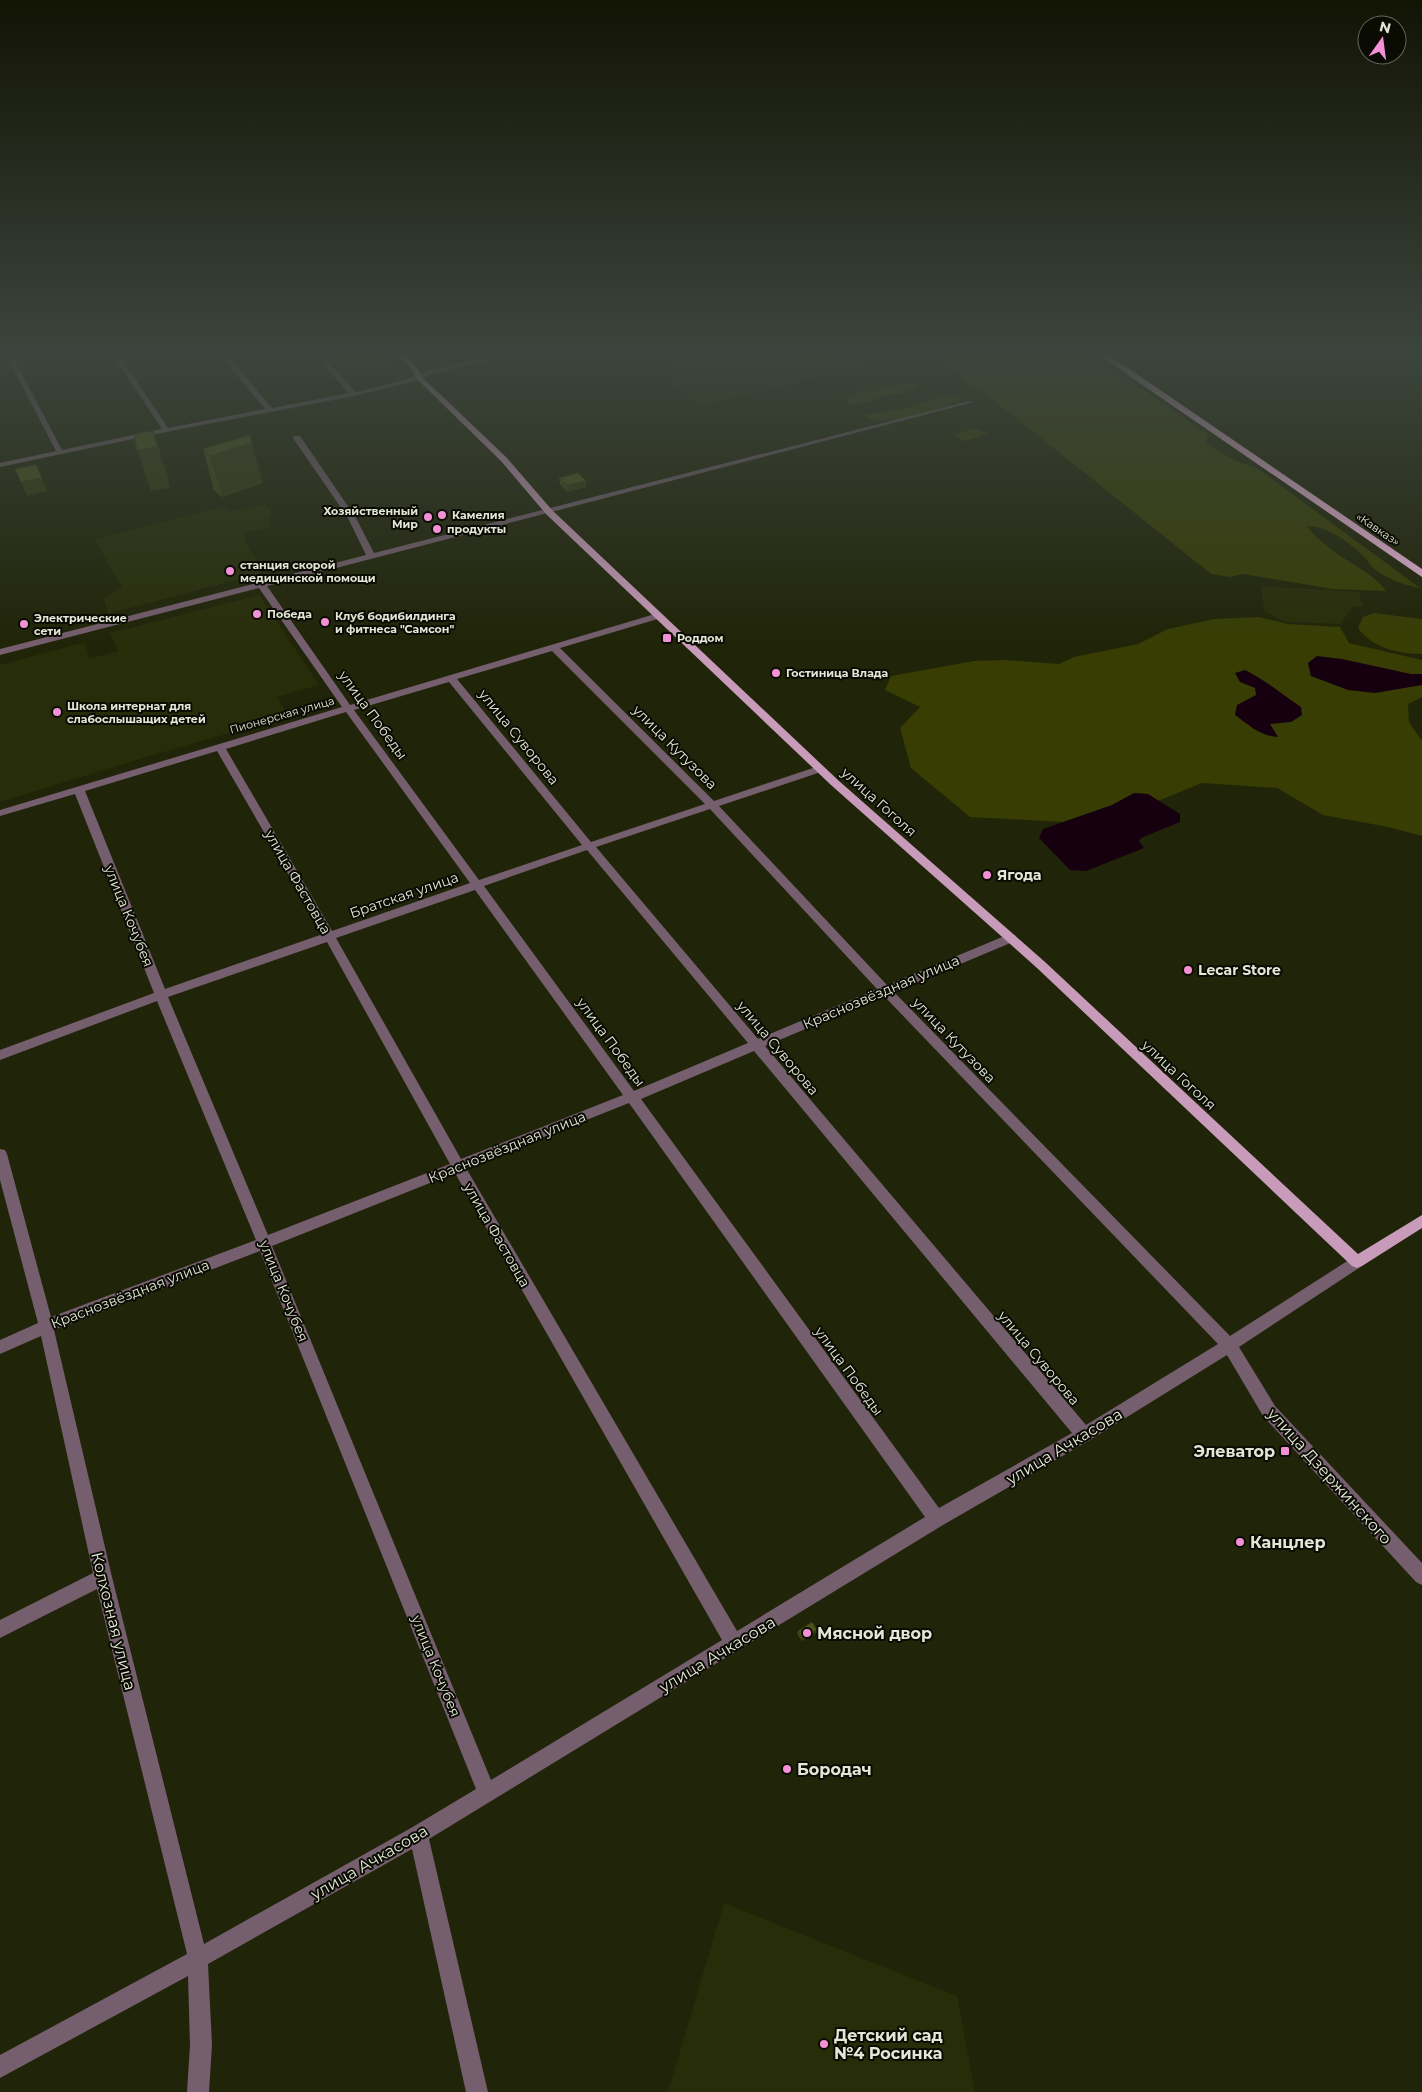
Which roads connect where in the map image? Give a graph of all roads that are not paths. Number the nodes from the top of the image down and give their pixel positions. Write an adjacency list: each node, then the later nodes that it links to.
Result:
1 (58, 449): 7 (street)
2 (76, 449): 7 (street)
3 (304, 449): 10 (street)
4 (492, 449): 9 (main road, улица Гоголя)
5 (792, 449): 9 (street)
6 (1238, 449): 11 (highway, «Кавказ»)
7 (60, 452): 8 (street)
8 (0, 465)
9 (549, 512): 10 (street); 13 (main road, улица Гоголя)
10 (371, 556): 12 (street)
11 (1421, 574)
12 (261, 584): 15 (street); 17 (street, улица Победы)
13 (658, 616): 14 (street, Пионерская улица); 19 (main road, улица Гоголя)
14 (554, 648): 16 (street, Пионерская улица); 21 (street, улица Кутузова)
15 (0, 652)
16 (451, 678): 17 (street, Пионерская улица); 23 (street, улица Суворова)
17 (349, 708): 18 (street, Пионерская улица); 24 (street, улица Победы)
18 (219, 746): 20 (street, Пионерская улица); 25 (street, улица Фастовца)
19 (820, 769): 21 (street, Братская улица); 26 (main road, улица Гоголя)
20 (80, 790): 22 (street, Пионерская улица); 28 (street, улица Кочубея)
21 (711, 804): 23 (street, Братская улица); 27 (street, улица Кутузова)
22 (0, 813)
23 (589, 846): 24 (street, Братская улица); 29 (street, улица Суворова)
24 (478, 885): 25 (street, Братская улица); 31 (street, улица Победы)
25 (330, 937): 28 (street, Братская улица); 33 (street, улица Фастовца)
26 (1011, 938): 27 (street, Краснозвёздная улица); 36 (main road, улица Гоголя)
27 (886, 991): 29 (street, Краснозвёздная улица); 38 (street, улица Кутузова)
28 (161, 996): 30 (street, Братская улица); 35 (street, улица Кочубея)
29 (756, 1044): 31 (street, Краснозвёздная улица); 40 (street, улица Суворова)
30 (0, 1055)
31 (632, 1097): 33 (street, Краснозвёздная улица); 41 (street, улица Победы)
32 (0, 1154): 37 (street, Колхозная улица)
33 (458, 1166): 35 (street, Краснозвёздная улица); 45 (street, улица Фастовца)
34 (1422, 1221): 36 (main road, улица Ачкасова)
35 (264, 1243): 37 (street, Краснозвёздная улица); 46 (street, улица Кочубея)
36 (1357, 1262): 38 (street, улица Ачкасова)
37 (46, 1326): 39 (street, Краснозвёздная улица); 43 (street, Колхозная улица)
38 (1229, 1345): 40 (street, улица Ачкасова); 42 (street, улица Дзержинского)
39 (0, 1347)
40 (1084, 1435): 41 (street, улица Ачкасова)
41 (937, 1519): 45 (street, улица Ачкасова)
42 (1422, 1576)
43 (103, 1577): 44 (street); 48 (street, Колхозная улица)
44 (0, 1628)
45 (734, 1643): 46 (street, улица Ачкасова)
46 (487, 1792): 47 (street, улица Ачкасова)
47 (418, 1835): 48 (street, улица Ачкасова); 51 (street)
48 (198, 1959): 49 (street, улица Ачкасова); 50 (street, Колхозная улица)
49 (0, 2067)
50 (198, 2092)
51 (477, 2092)

